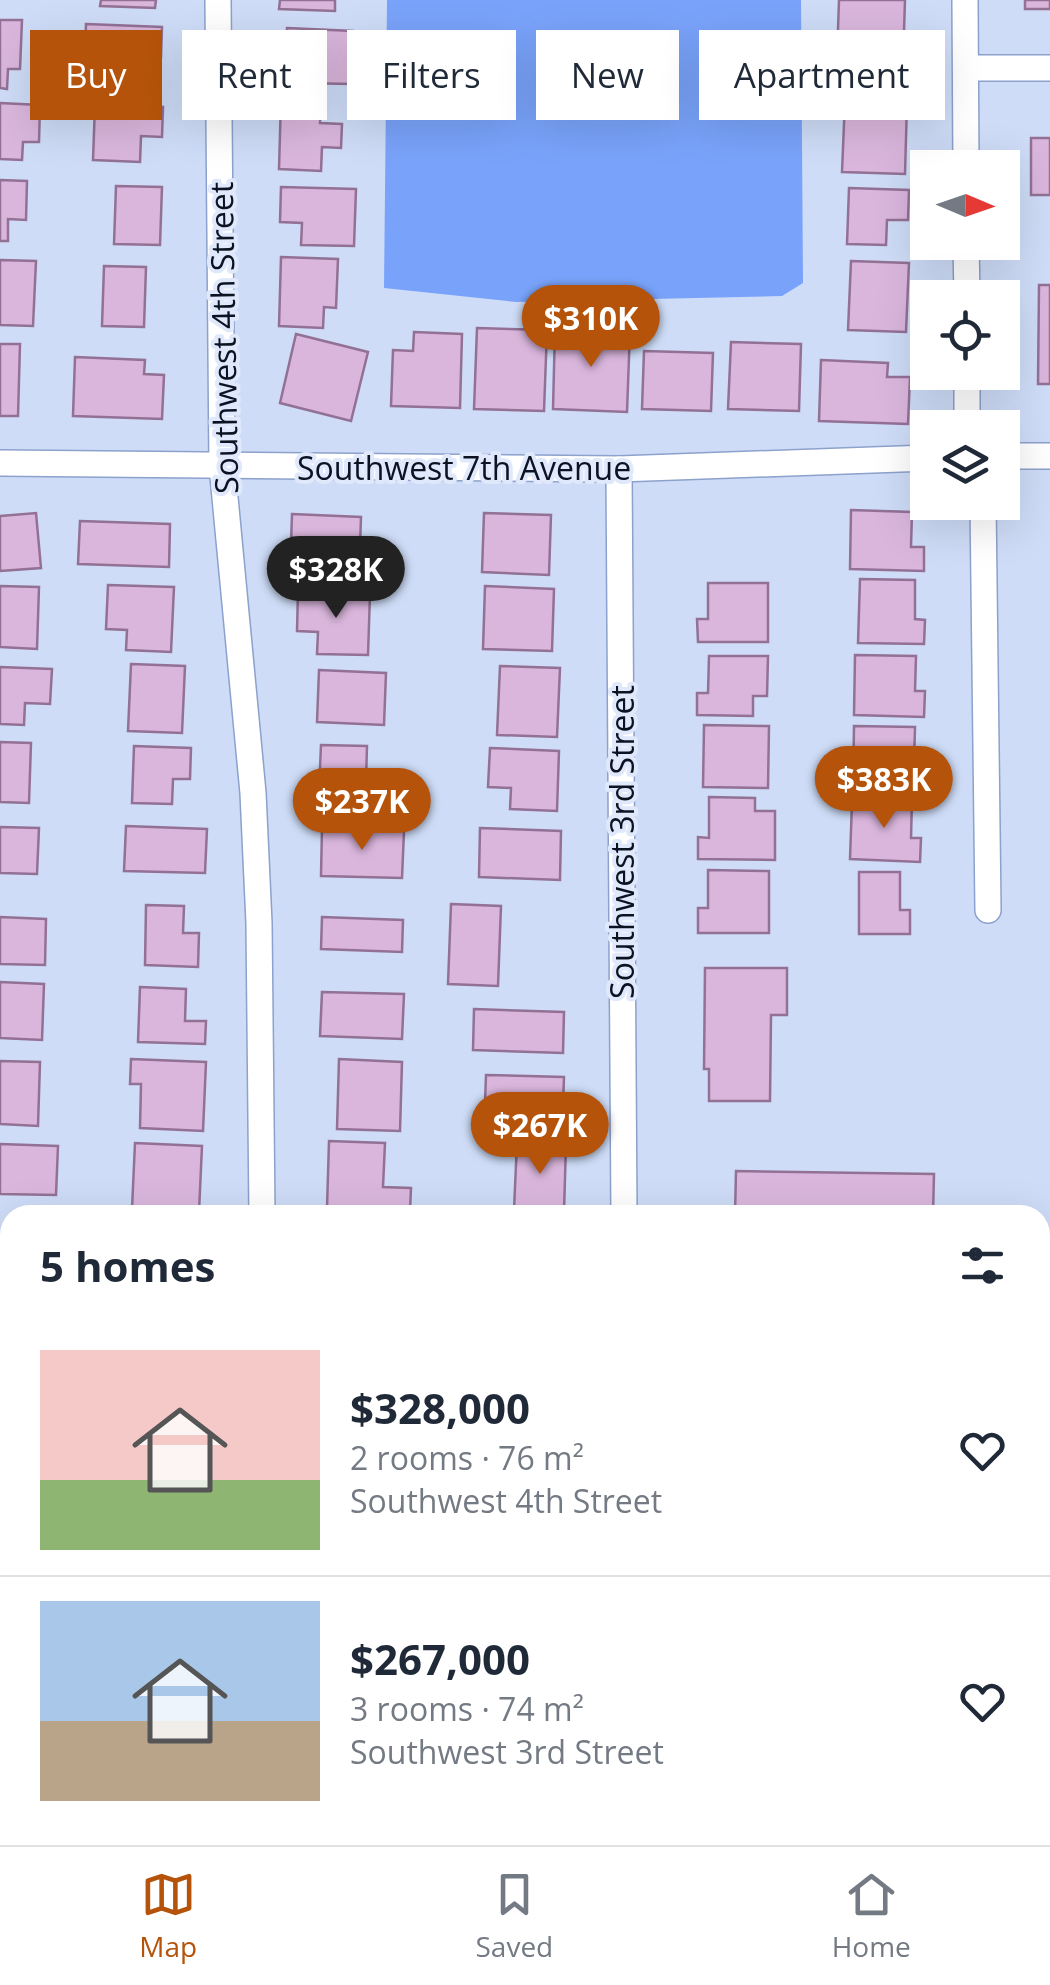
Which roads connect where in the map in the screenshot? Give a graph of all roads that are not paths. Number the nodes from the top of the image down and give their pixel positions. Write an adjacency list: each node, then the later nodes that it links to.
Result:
1 (218, 0): 10 (street, Southwest 4th Street)
2 (965, 0): 3 (street)
3 (966, 68): 4 (street); 5 (street)
4 (1050, 68)
5 (966, 150)
6 (1020, 456): 7 (street)
7 (1050, 456)
8 (910, 459): 11 (street, Southwest 7th Avenue)
9 (0, 464): 10 (street, Southwest 7th Avenue)
10 (222, 466): 11 (street, Southwest 7th Avenue); 14 (street, Southwest 4th Street)
11 (619, 469): 15 (street, Southwest 3rd Street)
12 (983, 520): 13 (street)
13 (988, 910)
14 (262, 1205)
15 (624, 1205)

